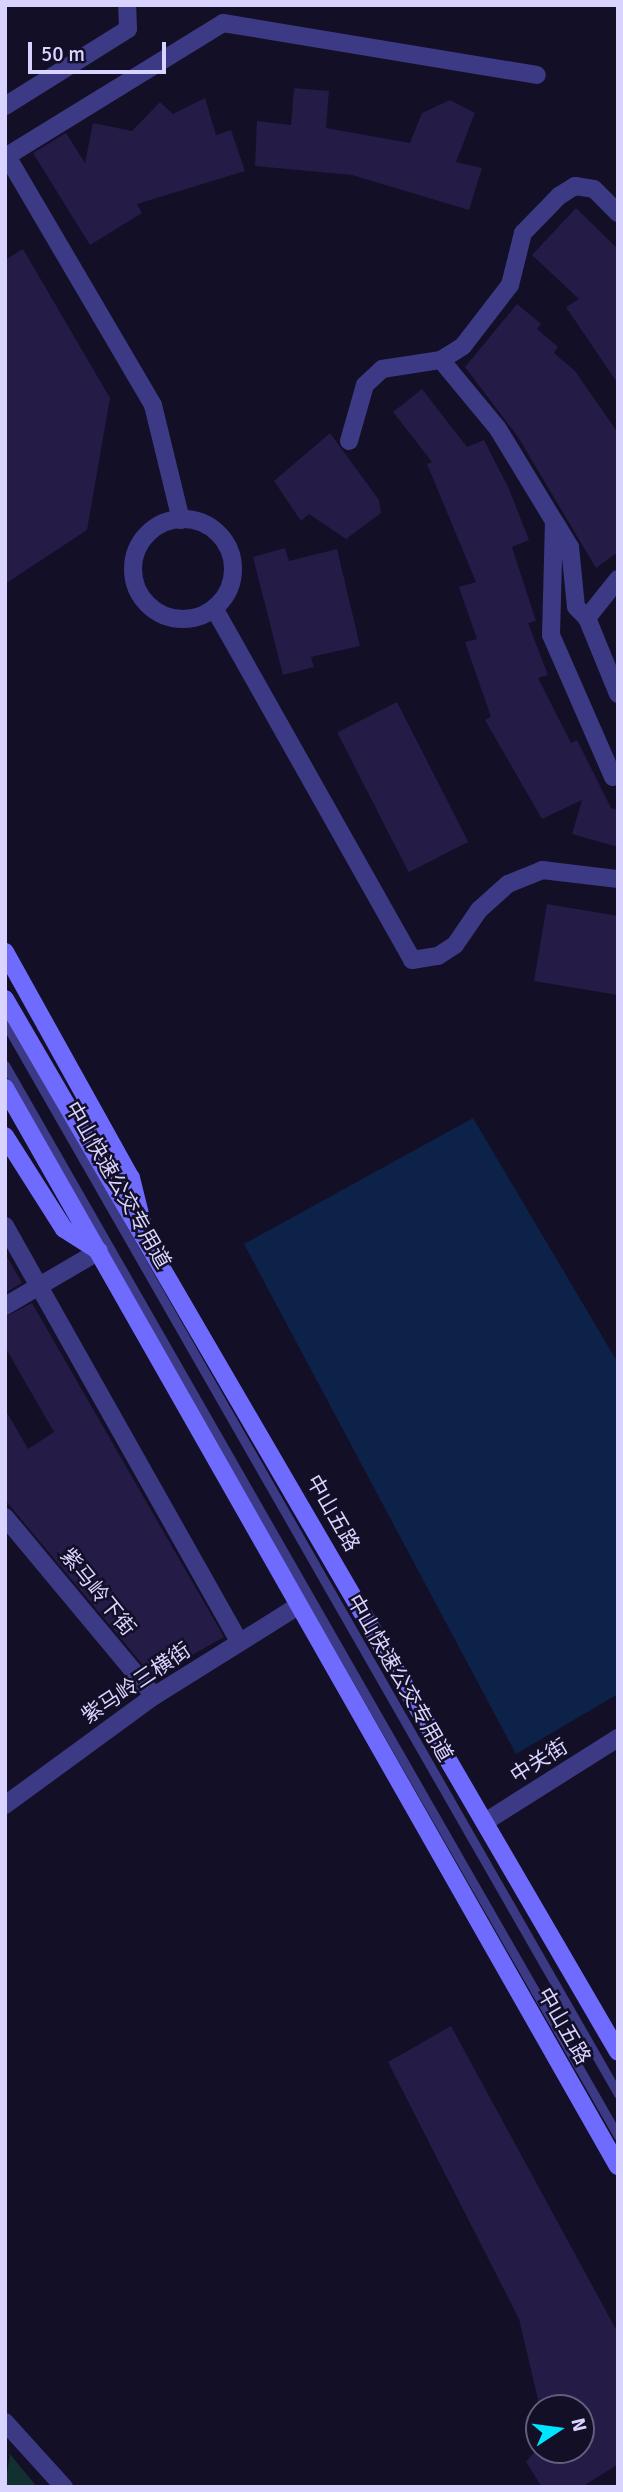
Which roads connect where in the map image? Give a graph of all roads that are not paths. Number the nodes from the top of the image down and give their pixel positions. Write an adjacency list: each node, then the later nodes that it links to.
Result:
1 (127, 5): 3 (street)
2 (537, 75): 7 (street)
3 (5, 106)
4 (618, 213): 5 (street)
5 (441, 360): 6 (street); 8 (street)
6 (349, 440)
7 (181, 520): 10 (street); 10 (street)
8 (554, 521): 11 (street); 13 (street)
9 (618, 579): 11 (street)
10 (214, 608): 14 (street)
11 (587, 618): 12 (street)
12 (618, 694)
13 (613, 778)
14 (618, 878)
15 (5, 952): 22 (main road)
16 (5, 999): 22 (main road, 中山五路)
17 (5, 1023): 33 (lane, 中山快速公交专用道)
18 (5, 1065): 34 (lane, 中山快速公交专用道)
19 (5, 1088): 23 (main road, 中山五路)
20 (5, 1136): 23 (main road, 中山五路)
21 (5, 1226): 27 (street)
22 (142, 1229): 31 (main road, 中山五路)
23 (99, 1251): 24 (street); 26 (main road, 中山五路)
24 (5, 1306)
25 (5, 1517): 28 (street, 紫马岭下街)
26 (298, 1606): 27 (street, 紫马岭三横街); 35 (main road, 中山五路)
27 (239, 1641): 28 (street, 紫马岭三横街)
28 (154, 1696): 30 (street, 紫马岭三横街)
29 (618, 1738): 31 (street, 中关街)
30 (5, 1805)
31 (485, 1822): 32 (main road, 中山五路)
32 (618, 2052)
33 (618, 2094)
34 (618, 2136)
35 (618, 2166)
36 (5, 2422): 37 (street)
37 (64, 2487)

